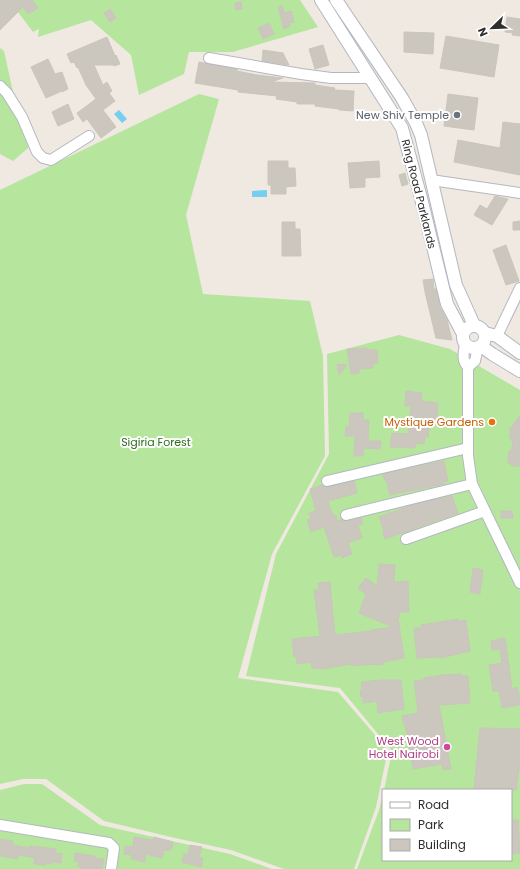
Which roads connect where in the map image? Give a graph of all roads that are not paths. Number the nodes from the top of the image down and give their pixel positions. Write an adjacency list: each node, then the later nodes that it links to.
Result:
1 (321, 0): 4 (street, Ring Road Parklands)
2 (336, 0): 7 (street, Ring Road Parklands)
3 (209, 58): 4 (street)
4 (370, 78): 10 (street, Ring Road Parklands)
5 (0, 86): 6 (street)
6 (90, 136)
7 (431, 180): 8 (street); 9 (street, Ring Road Parklands)
8 (520, 193)
9 (434, 194): 10 (street); 12 (street, Ring Road Parklands)
10 (421, 198): 15 (street, Ring Road Parklands)
11 (520, 288): 14 (street)
12 (474, 325): 13 (street); 15 (street)
13 (485, 333): 14 (street); 16 (street)
14 (497, 336): 17 (street)
15 (464, 339): 16 (street); 18 (street)
16 (480, 347): 18 (street); 19 (street)
17 (520, 353)
18 (468, 367): 20 (street)
19 (520, 372)
20 (468, 448): 21 (street); 22 (street)
21 (327, 481)
22 (472, 484): 23 (street); 24 (street)
23 (485, 511): 25 (street); 26 (street)
24 (346, 515)
25 (406, 539)
26 (520, 583)
27 (0, 825): 28 (street)
28 (111, 869)

